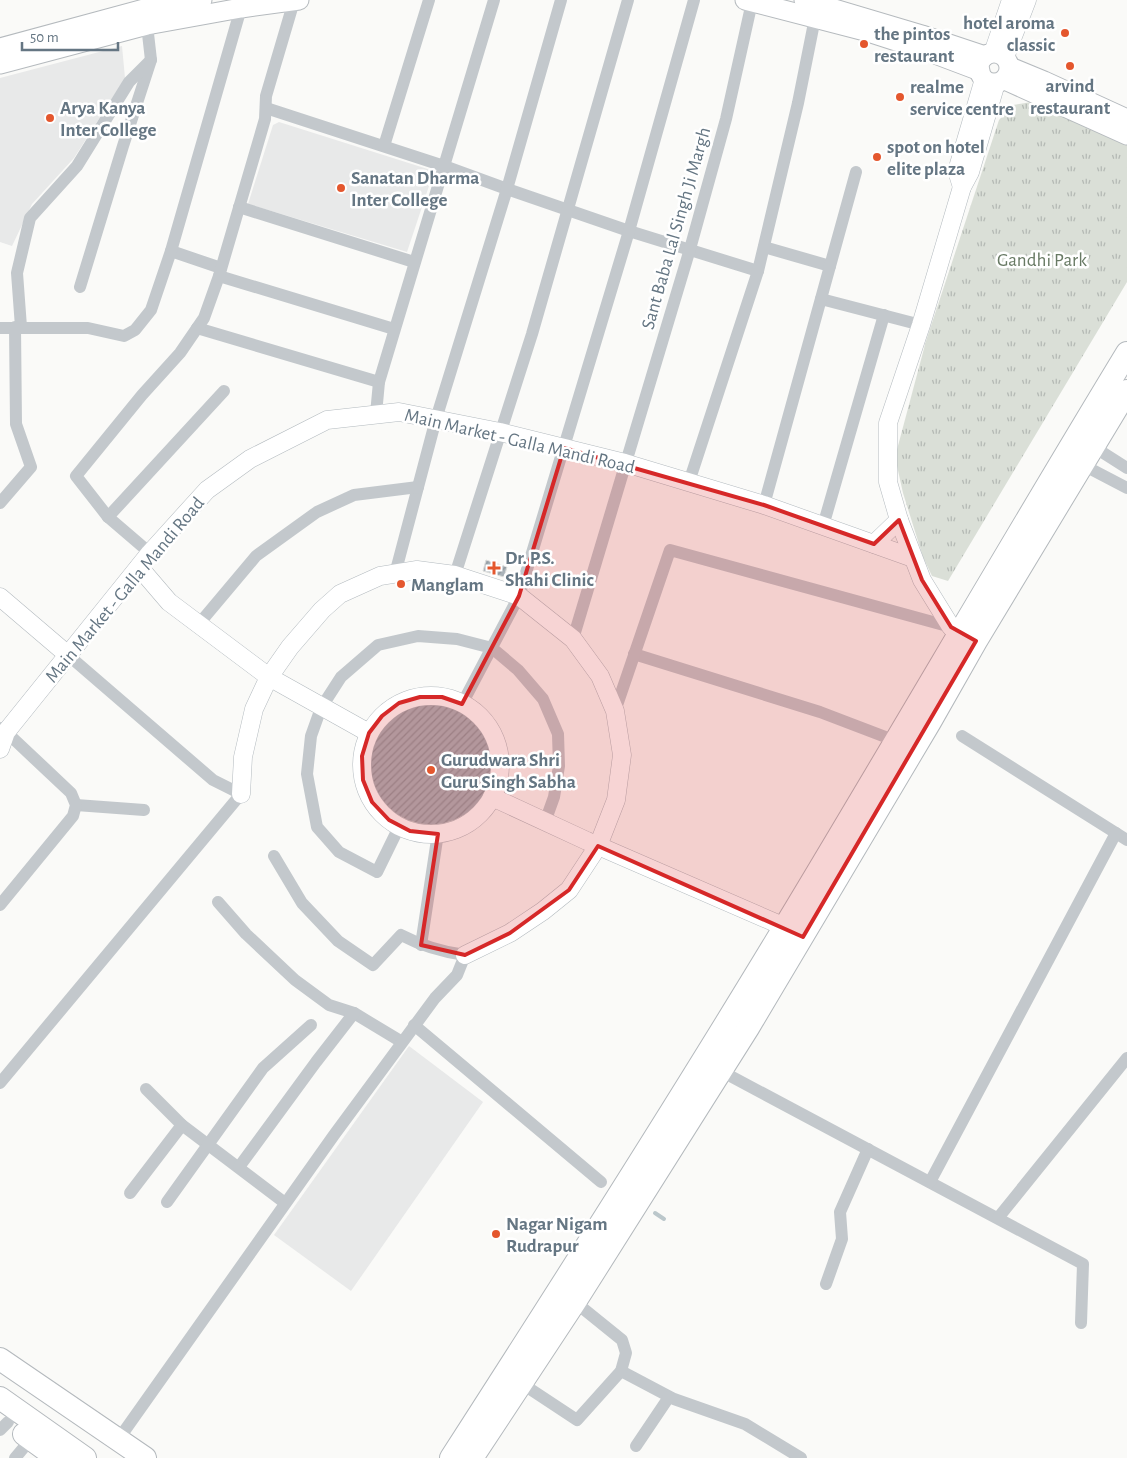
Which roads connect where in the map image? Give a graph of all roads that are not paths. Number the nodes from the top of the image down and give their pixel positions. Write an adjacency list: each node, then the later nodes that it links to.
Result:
1 (202, 0): 14 (main road)
2 (294, 0): 3 (main road); 13 (main road); 19 (street)
3 (299, 0)
4 (430, 0): 22 (street)
5 (494, 0): 23 (street)
6 (561, 0): 25 (street)
7 (628, 0): 27 (street)
8 (694, 0): 28 (street)
9 (1011, 0): 18 (street)
10 (1026, 0): 18 (street)
11 (750, 1): 12 (main road); 30 (street, Sant Baba Lal Singh Ji Margh)
12 (812, 7): 18 (main road); 29 (street)
13 (241, 8): 14 (main road); 31 (street)
14 (144, 11): 15 (main road); 16 (street); 17 (main road)
15 (0, 48)
16 (151, 60): 36 (street); 40 (street)
17 (0, 64)
18 (995, 68): 20 (main road); 21 (main road); 39 (street)
19 (266, 108): 22 (street); 26 (street)
20 (1127, 119)
21 (1127, 135)
22 (384, 146): 23 (street)
23 (444, 166): 25 (street); 32 (street)
24 (856, 172): 33 (street)
25 (508, 189): 27 (street); 49 (street)
26 (239, 207): 32 (street); 35 (street)
27 (568, 210): 28 (street); 50 (street)
28 (629, 231): 30 (street); 51 (street)
29 (764, 247): 33 (street); 34 (street)
30 (690, 250): 34 (street); 53 (street, Sant Baba Lal Singh Ji Margh)
31 (171, 251): 35 (street); 40 (street)
32 (414, 262): 43 (street)
33 (830, 266): 37 (street)
34 (758, 270): 55 (street)
35 (220, 272): 42 (street); 43 (street)
36 (80, 288)
37 (821, 299): 38 (street); 59 (street)
38 (884, 315): 39 (street); 62 (street)
39 (921, 325): 61 (street)
40 (18, 327): 41 (street); 58 (street)
41 (0, 328)
42 (197, 328): 45 (street); 60 (street)
43 (394, 329): 45 (street)
44 (1127, 353): 71 (highway)
45 (379, 382): 48 (street)
46 (224, 391): 60 (street)
47 (1127, 391): 52 (highway)
48 (376, 414): 49 (street, Main Market - Galla Mandi Road); 65 (street, Main Market - Galla Mandi Road)
49 (436, 419): 50 (street, Main Market - Galla Mandi Road); 56 (street)
50 (500, 432): 51 (street, Main Market - Galla Mandi Road); 67 (street)
51 (564, 448): 53 (street, Main Market - Galla Mandi Road); 68 (street)
52 (1089, 456): 54 (street); 57 (street); 71 (highway)
53 (625, 463): 55 (street, Main Market - Galla Mandi Road); 72 (street, Sant Baba Lal Singh Ji Margh)
54 (1127, 468)
55 (689, 482): 59 (street, Main Market - Galla Mandi Road)
56 (418, 487): 66 (street); 70 (street)
57 (1127, 488)
58 (0, 503)
59 (764, 505): 62 (street, Main Market - Galla Mandi Road)
60 (108, 517): 65 (street)
61 (899, 520): 63 (street); 64 (street)
62 (823, 526): 63 (street, Main Market - Galla Mandi Road)
63 (874, 544): 64 (street, Main Market - Galla Mandi Road)
64 (913, 558): 71 (street)
65 (144, 560): 70 (street); 75 (street, Main Market - Galla Mandi Road)
66 (395, 574): 67 (street); 76 (street)
67 (455, 575): 68 (street)
68 (519, 596): 72 (street); 73 (street)
69 (0, 597): 75 (street)
70 (198, 625): 76 (street)
71 (962, 633): 74 (street); 83 (highway); 97 (highway)
72 (573, 639): 79 (street)
73 (492, 648): 77 (street); 78 (street); 89 (street)
74 (634, 654): 79 (street); 83 (street)
75 (68, 655): 80 (street, Main Market - Galla Mandi Road); 85 (street)
76 (269, 677): 78 (street); 85 (street)
77 (462, 704): 81 (street); 86 (street)
78 (321, 708): 81 (street); 90 (street)
79 (615, 711): 93 (street)
80 (2, 731): 84 (street, Main Market - Galla Mandi Road); 87 (street)
81 (369, 733): 90 (street)
82 (962, 736): 92 (street)
83 (896, 741): 97 (highway)
84 (0, 749)
85 (241, 794): 108 (street)
86 (492, 797): 89 (street); 91 (street)
87 (76, 805): 88 (street); 96 (street)
88 (144, 810)
89 (545, 822): 93 (street)
90 (400, 825): 91 (street)
91 (438, 833): 98 (street)
92 (1122, 836): 115 (street)
93 (598, 846): 97 (street); 99 (street)
94 (274, 856): 98 (street)
95 (218, 902): 100 (street)
96 (0, 905)
97 (794, 932): 101 (highway); 104 (highway)
98 (421, 945): 99 (street)
99 (465, 955): 103 (street)
100 (354, 1012): 105 (street); 113 (street)
101 (730, 1015): 104 (highway); 121 (highway)
102 (311, 1025): 111 (street)
103 (414, 1025): 105 (street); 114 (street)
104 (748, 1028): 107 (highway)
105 (402, 1042): 118 (street)
106 (1127, 1058): 119 (street)
107 (721, 1071): 112 (street); 121 (highway)
108 (0, 1083)
109 (146, 1089): 110 (street)
110 (182, 1125): 111 (street); 116 (street)
111 (208, 1144): 113 (street); 117 (street)
112 (868, 1149): 115 (street); 120 (street)
113 (239, 1167): 118 (street)
114 (601, 1182)
115 (930, 1182): 119 (street)
116 (130, 1193)
117 (167, 1202)
118 (285, 1203): 132 (street)
119 (998, 1218): 122 (street)
120 (826, 1284)
121 (567, 1296): 124 (street); 126 (highway); 137 (highway)
122 (1080, 1323)
123 (0, 1359): 132 (highway)
124 (621, 1371): 126 (street); 127 (street)
125 (0, 1373): 132 (highway)
126 (521, 1384): 138 (highway)
127 (669, 1397): 131 (street); 139 (street)
128 (0, 1398): 135 (highway)
129 (3, 1423): 130 (highway)
130 (31, 1440): 133 (street); 134 (highway)
131 (636, 1446)
132 (117, 1450): 136 (highway)
133 (15, 1458)
134 (57, 1458)
135 (85, 1458)
136 (145, 1458)
137 (451, 1458)
138 (472, 1458)
139 (801, 1458)

